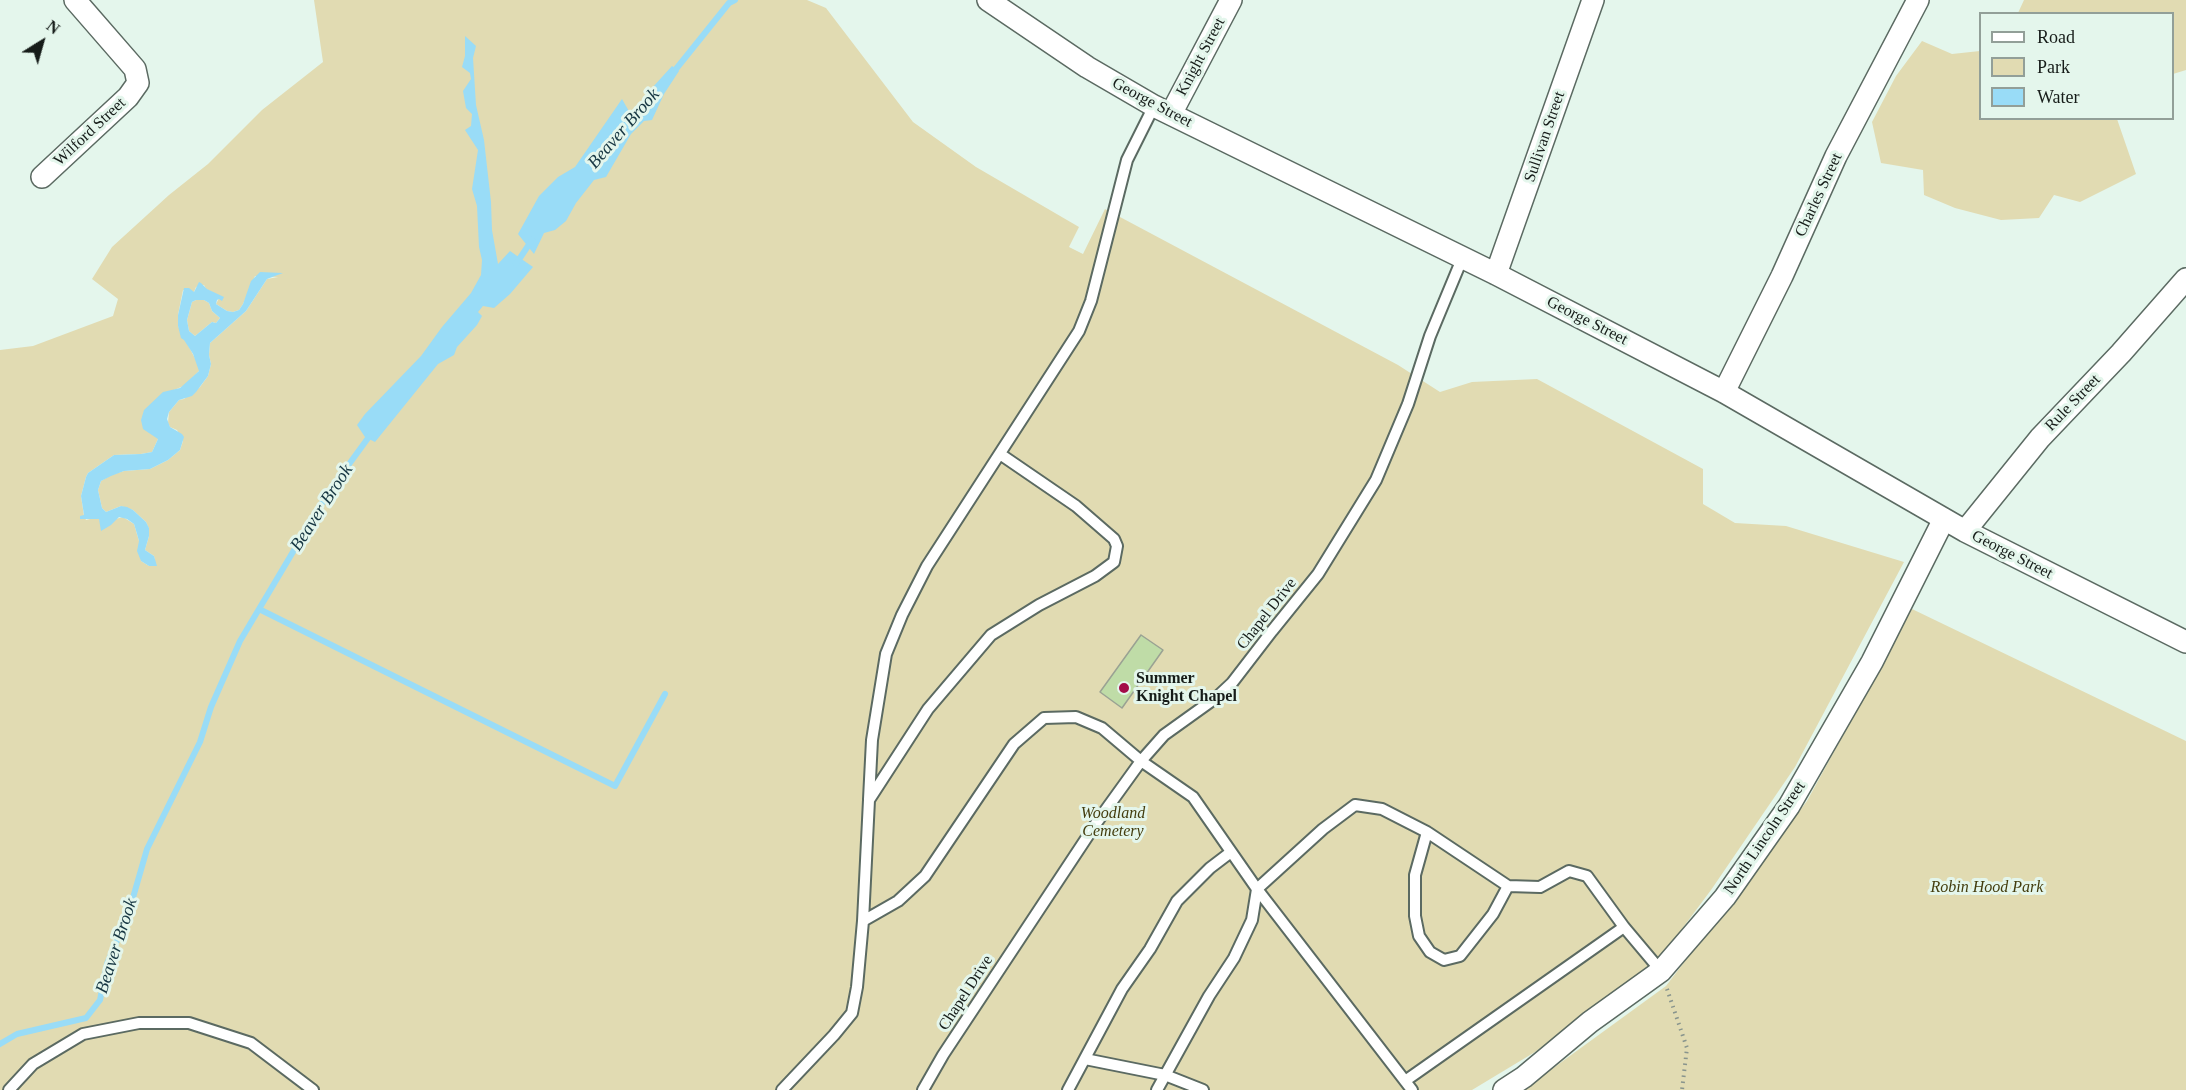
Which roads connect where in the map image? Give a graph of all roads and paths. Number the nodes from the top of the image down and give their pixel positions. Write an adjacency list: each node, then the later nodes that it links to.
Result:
1 (75, 0): 7 (street, Wilford Street)
2 (988, 0): 6 (street, George Street)
3 (1231, 0): 6 (street, Knight Street)
4 (1593, 0): 9 (street, Sullivan Street)
5 (1918, 0): 11 (street, Charles Street)
6 (1162, 110): 8 (street, George Street); 12 (lane)
7 (42, 177)
8 (1462, 259): 9 (street, George Street); 16 (lane, Chapel Drive)
9 (1496, 274): 11 (street, George Street)
10 (2186, 279): 14 (street, Rule Street)
11 (1724, 392): 13 (street, George Street)
12 (1000, 454): 17 (lane); 17 (lane)
13 (1944, 519): 14 (street, George Street); 24 (street, North Lincoln Street)
14 (1965, 531): 15 (street, George Street)
15 (2186, 642)
16 (1141, 761): 19 (lane); 22 (lane); 31 (lane, Chapel Drive)
17 (869, 800): 22 (lane)
18 (1427, 832): 20 (lane); 20 (lane); 21 (lane)
19 (1231, 852): 21 (lane); 25 (lane)
20 (1508, 886): 23 (lane)
21 (1257, 889): 26 (lane); 27 (lane)
22 (863, 921): 30 (lane)
23 (1624, 927): 24 (lane); 27 (lane)
24 (1661, 971): 35 (street, North Lincoln Street); 36 (path)
25 (1085, 1059): 26 (lane); 32 (lane)
26 (1165, 1075): 33 (lane); 34 (lane)
27 (1408, 1086)
28 (9, 1090): 29 (lane)
29 (313, 1090)
30 (782, 1090)
31 (923, 1090)
32 (1068, 1090)
33 (1157, 1090)
34 (1203, 1090)
35 (1504, 1090)
36 (1682, 1090)

